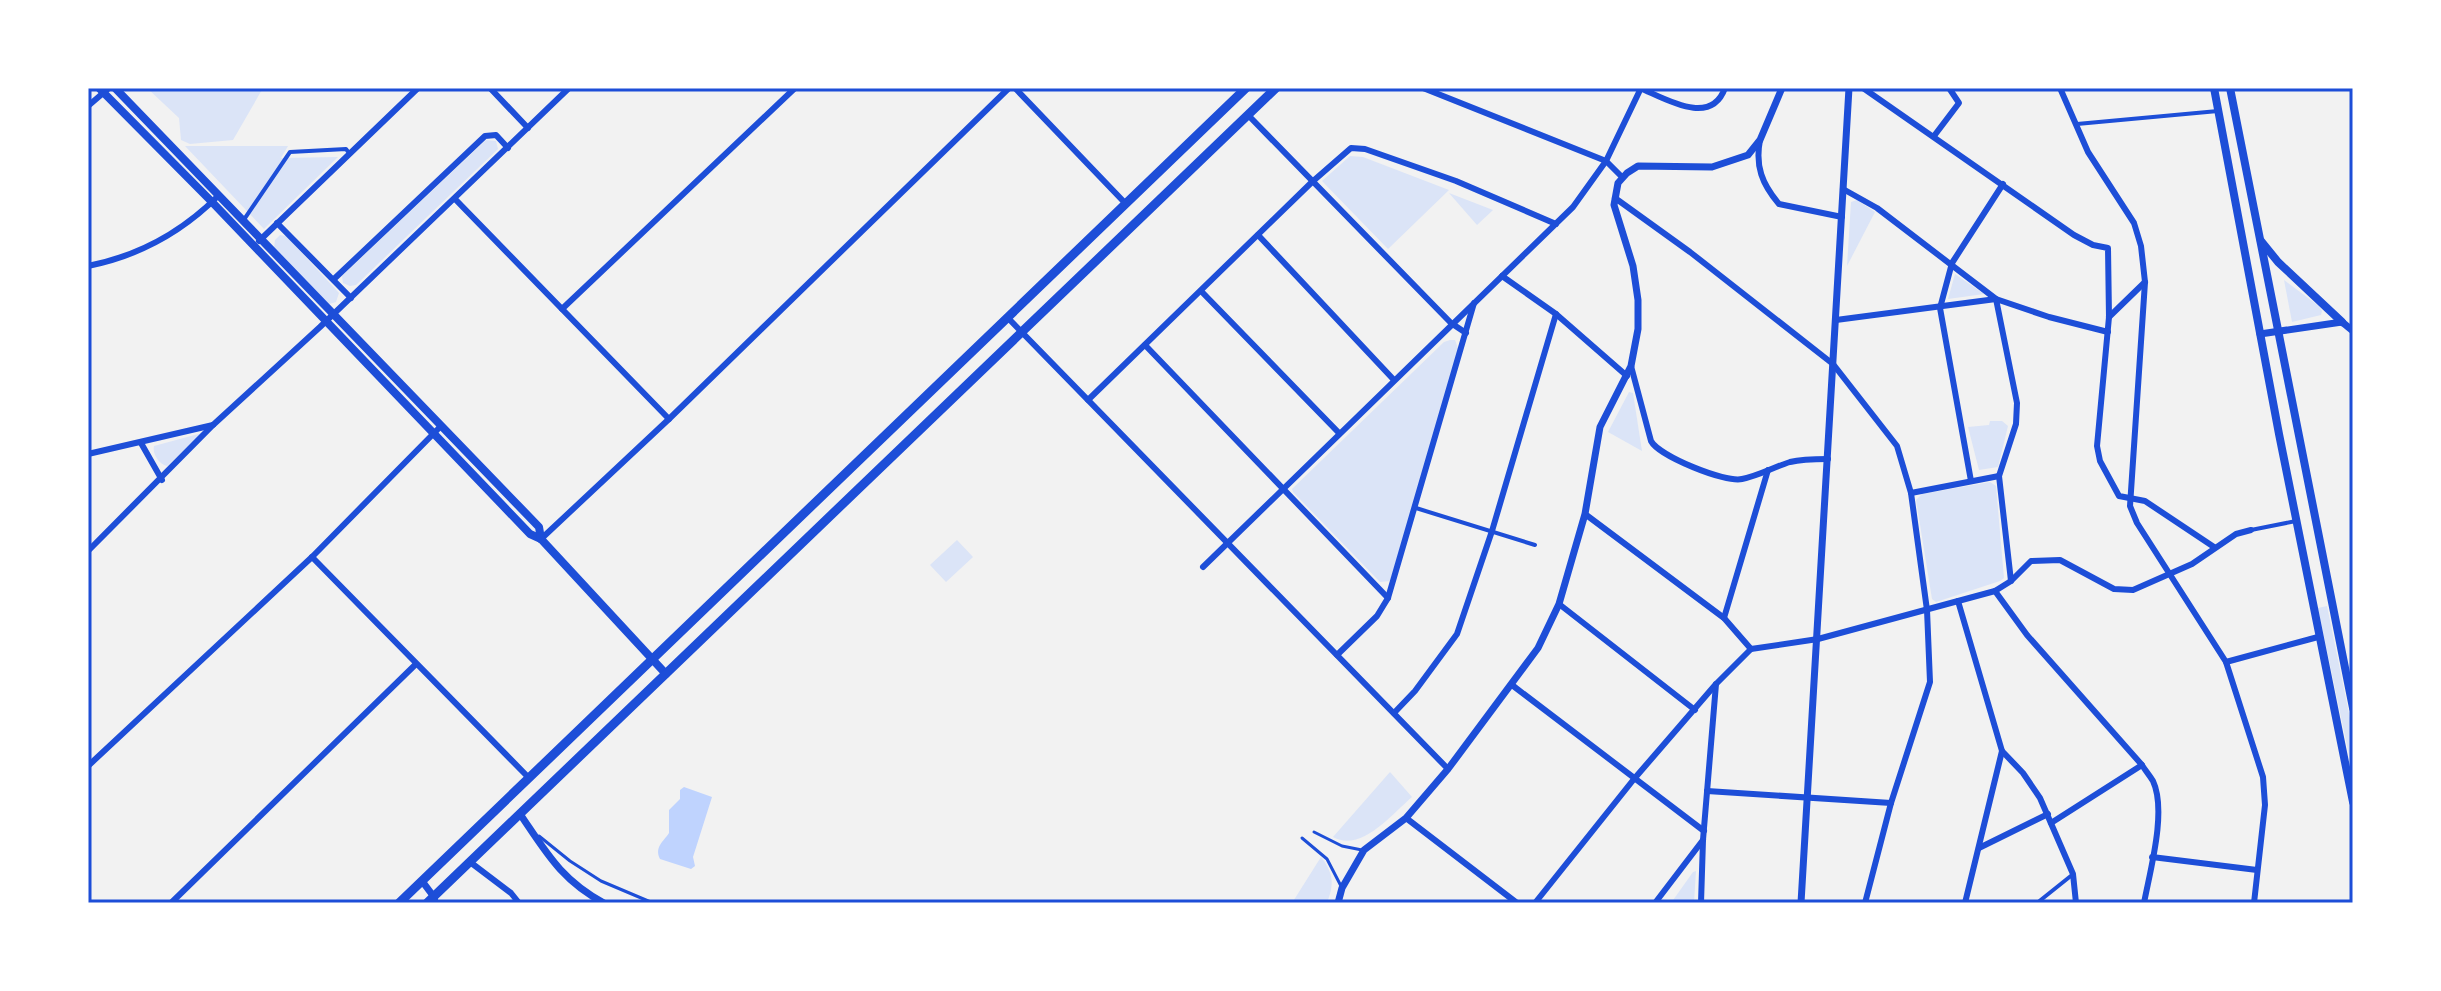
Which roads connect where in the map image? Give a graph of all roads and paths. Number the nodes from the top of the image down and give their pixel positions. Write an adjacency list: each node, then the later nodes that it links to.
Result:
1 (418, 88): 28 (street)
2 (490, 88): 24 (street)
3 (569, 88): 24 (street)
4 (795, 88): 55 (street)
5 (1009, 88): 75 (street)
6 (1015, 88): 37 (street)
7 (1246, 88): 37 (main road)
8 (1276, 88): 22 (main road)
9 (1423, 88): 29 (street)
10 (1640, 88): 19 (street); 29 (street)
11 (1782, 88): 26 (street)
12 (1849, 88): 33 (street)
13 (1863, 88): 25 (street)
14 (1949, 88): 25 (street)
15 (2060, 88): 23 (street)
16 (2214, 88): 21 (main road)
17 (2230, 88): 43 (main road)
18 (107, 89): 20 (street); 35 (main road)
19 (1724, 91)
20 (88, 106)
21 (2218, 111): 23 (street); 68 (main road)
22 (1248, 115): 31 (street); 64 (main road)
23 (2074, 124): 49 (street)
24 (528, 128): 27 (street)
25 (1934, 136): 32 (street)
26 (1760, 140): 30 (street); 38 (street)
27 (508, 148): 36 (street); 48 (street)
28 (349, 153): 39 (street); 40 (street)
29 (1606, 161): 30 (street); 41 (street)
30 (1622, 177): 34 (street)
31 (1312, 182): 41 (street); 42 (street); 62 (street)
32 (2003, 184): 45 (street); 57 (street)
33 (1843, 189): 38 (street); 45 (street)
34 (1614, 197): 70 (street); 71 (street)
35 (215, 199): 39 (main road); 44 (main road); 46 (street)
36 (455, 199): 51 (street); 55 (street)
37 (1126, 204): 58 (main road)
38 (1842, 217): 60 (street)
39 (243, 221): 44 (main road)
40 (277, 223): 44 (street); 48 (street)
41 (1556, 224): 47 (street)
42 (1258, 235): 50 (street); 73 (street)
43 (2259, 239): 61 (main road); 66 (main road)
44 (257, 244): 59 (main road)
45 (1952, 263): 52 (street); 54 (street)
46 (88, 266)
47 (1502, 276): 53 (street); 56 (street)
48 (334, 279): 51 (street)
49 (2145, 282): 57 (street); 88 (street)
50 (1201, 291): 69 (street); 78 (street)
51 (351, 298): 59 (street)
52 (1996, 299): 54 (street); 65 (street); 83 (street)
53 (1475, 300): 62 (street); 67 (street)
54 (1940, 308): 60 (street); 85 (street)
55 (562, 309): 75 (street)
56 (1556, 314): 72 (street); 93 (street)
57 (2109, 317): 65 (street)
58 (1008, 318): 64 (street); 115 (main road)
59 (329, 319): 76 (street); 77 (main road)
60 (1836, 320): 70 (street)
61 (2342, 322): 63 (street); 66 (street)
62 (1451, 323): 67 (street); 73 (street)
63 (2353, 331)
64 (1021, 332): 74 (street); 118 (main road)
65 (2108, 332): 88 (street)
66 (2277, 332): 68 (street); 104 (main road)
67 (1466, 333): 89 (street)
68 (2260, 334): 91 (main road)
69 (1145, 345): 74 (street); 86 (street)
70 (1833, 364): 81 (street); 87 (street)
71 (1631, 366): 72 (street); 82 (street)
72 (1627, 376): 90 (street)
73 (1394, 380): 78 (street)
74 (1088, 400): 95 (street)
75 (669, 419): 94 (street)
76 (213, 425): 79 (street); 84 (street)
77 (436, 430): 94 (main road); 99 (street)
78 (1339, 433): 86 (street)
79 (141, 443): 80 (street); 84 (street)
80 (88, 454)
81 (1828, 459): 82 (street); 112 (street)
82 (1768, 470): 110 (street)
83 (1999, 476): 85 (street); 102 (street)
84 (162, 480): 98 (street)
85 (1971, 481): 87 (street)
86 (1283, 488): 95 (street); 105 (street)
87 (1911, 493): 109 (street)
88 (2129, 497): 97 (street); 101 (street)
89 (1416, 508): 93 (street); 105 (street)
90 (1585, 514): 108 (street); 110 (street)
91 (2296, 521): 92 (street); 107 (main road)
92 (2251, 530): 97 (street)
93 (1492, 531): 96 (street); 123 (street)
94 (541, 539): 115 (main road)
95 (1227, 543): 100 (street); 114 (street)
96 (1535, 545)
97 (2214, 547): 101 (street)
98 (88, 551)
99 (312, 557): 117 (street); 126 (street)
100 (1203, 567)
101 (2169, 574): 102 (street); 116 (street)
102 (2011, 581): 103 (street)
103 (1995, 591): 106 (street); 125 (street)
104 (2331, 596): 107 (main road); 121 (main road)
105 (1388, 598): 114 (street)
106 (1958, 601): 109 (street); 124 (street)
107 (2312, 601): 111 (main road)
108 (1559, 604): 120 (street); 122 (street)
109 (1927, 610): 112 (street); 134 (street)
110 (1724, 618): 113 (street)
111 (2318, 637): 116 (street); 133 (main road)
112 (1818, 639): 113 (street); 131 (street)
113 (1751, 649): 119 (street)
114 (1337, 655): 123 (street)
115 (653, 660): 118 (main road); 128 (main road)
116 (2226, 662): 148 (street)
117 (416, 664): 128 (street); 153 (street)
118 (666, 674): 135 (main road)
119 (1716, 684): 122 (street); 130 (street)
120 (1512, 685): 127 (street); 129 (street)
121 (2353, 708)
122 (1695, 710): 129 (street)
123 (1394, 713): 127 (street)
124 (2002, 751): 136 (street); 144 (street)
125 (2142, 765): 138 (street); 146 (street)
126 (88, 766)
127 (1448, 769): 137 (street)
128 (529, 778): 132 (main road)
129 (1634, 779): 140 (street); 160 (street)
130 (1707, 791): 131 (street); 140 (street)
131 (1807, 796): 134 (street); 163 (street)
132 (505, 801): 135 (street); 150 (main road)
133 (2353, 802)
134 (1891, 803): 164 (street)
135 (520, 814): 139 (street); 147 (main road)
136 (2048, 814): 138 (street); 144 (street)
137 (1406, 818): 145 (street); 159 (street)
138 (2051, 823): 149 (street)
139 (530, 829): 156 (street); 157 (lane)
140 (1704, 831): 143 (street)
141 (1314, 832): 145 (lane)
142 (1302, 838): 151 (lane)
143 (1703, 840): 161 (street); 162 (street)
144 (1978, 848): 165 (street)
145 (1364, 850): 151 (street)
146 (2152, 857): 148 (street); 168 (street)
147 (470, 862): 152 (main road); 155 (street)
148 (2257, 870): 169 (street)
149 (2073, 874): 166 (street); 167 (street)
150 (422, 881): 152 (street); 154 (main road)
151 (1342, 888): 158 (street)
152 (432, 901)
153 (171, 903)
154 (399, 903)
155 (519, 903)
156 (604, 903)
157 (653, 903)
158 (1338, 903)
159 (1517, 903)
160 (1535, 903)
161 (1655, 903)
162 (1701, 903)
163 (1801, 903)
164 (1865, 903)
165 (1965, 903)
166 (2037, 903)
167 (2076, 903)
168 (2144, 903)
169 (2254, 903)

